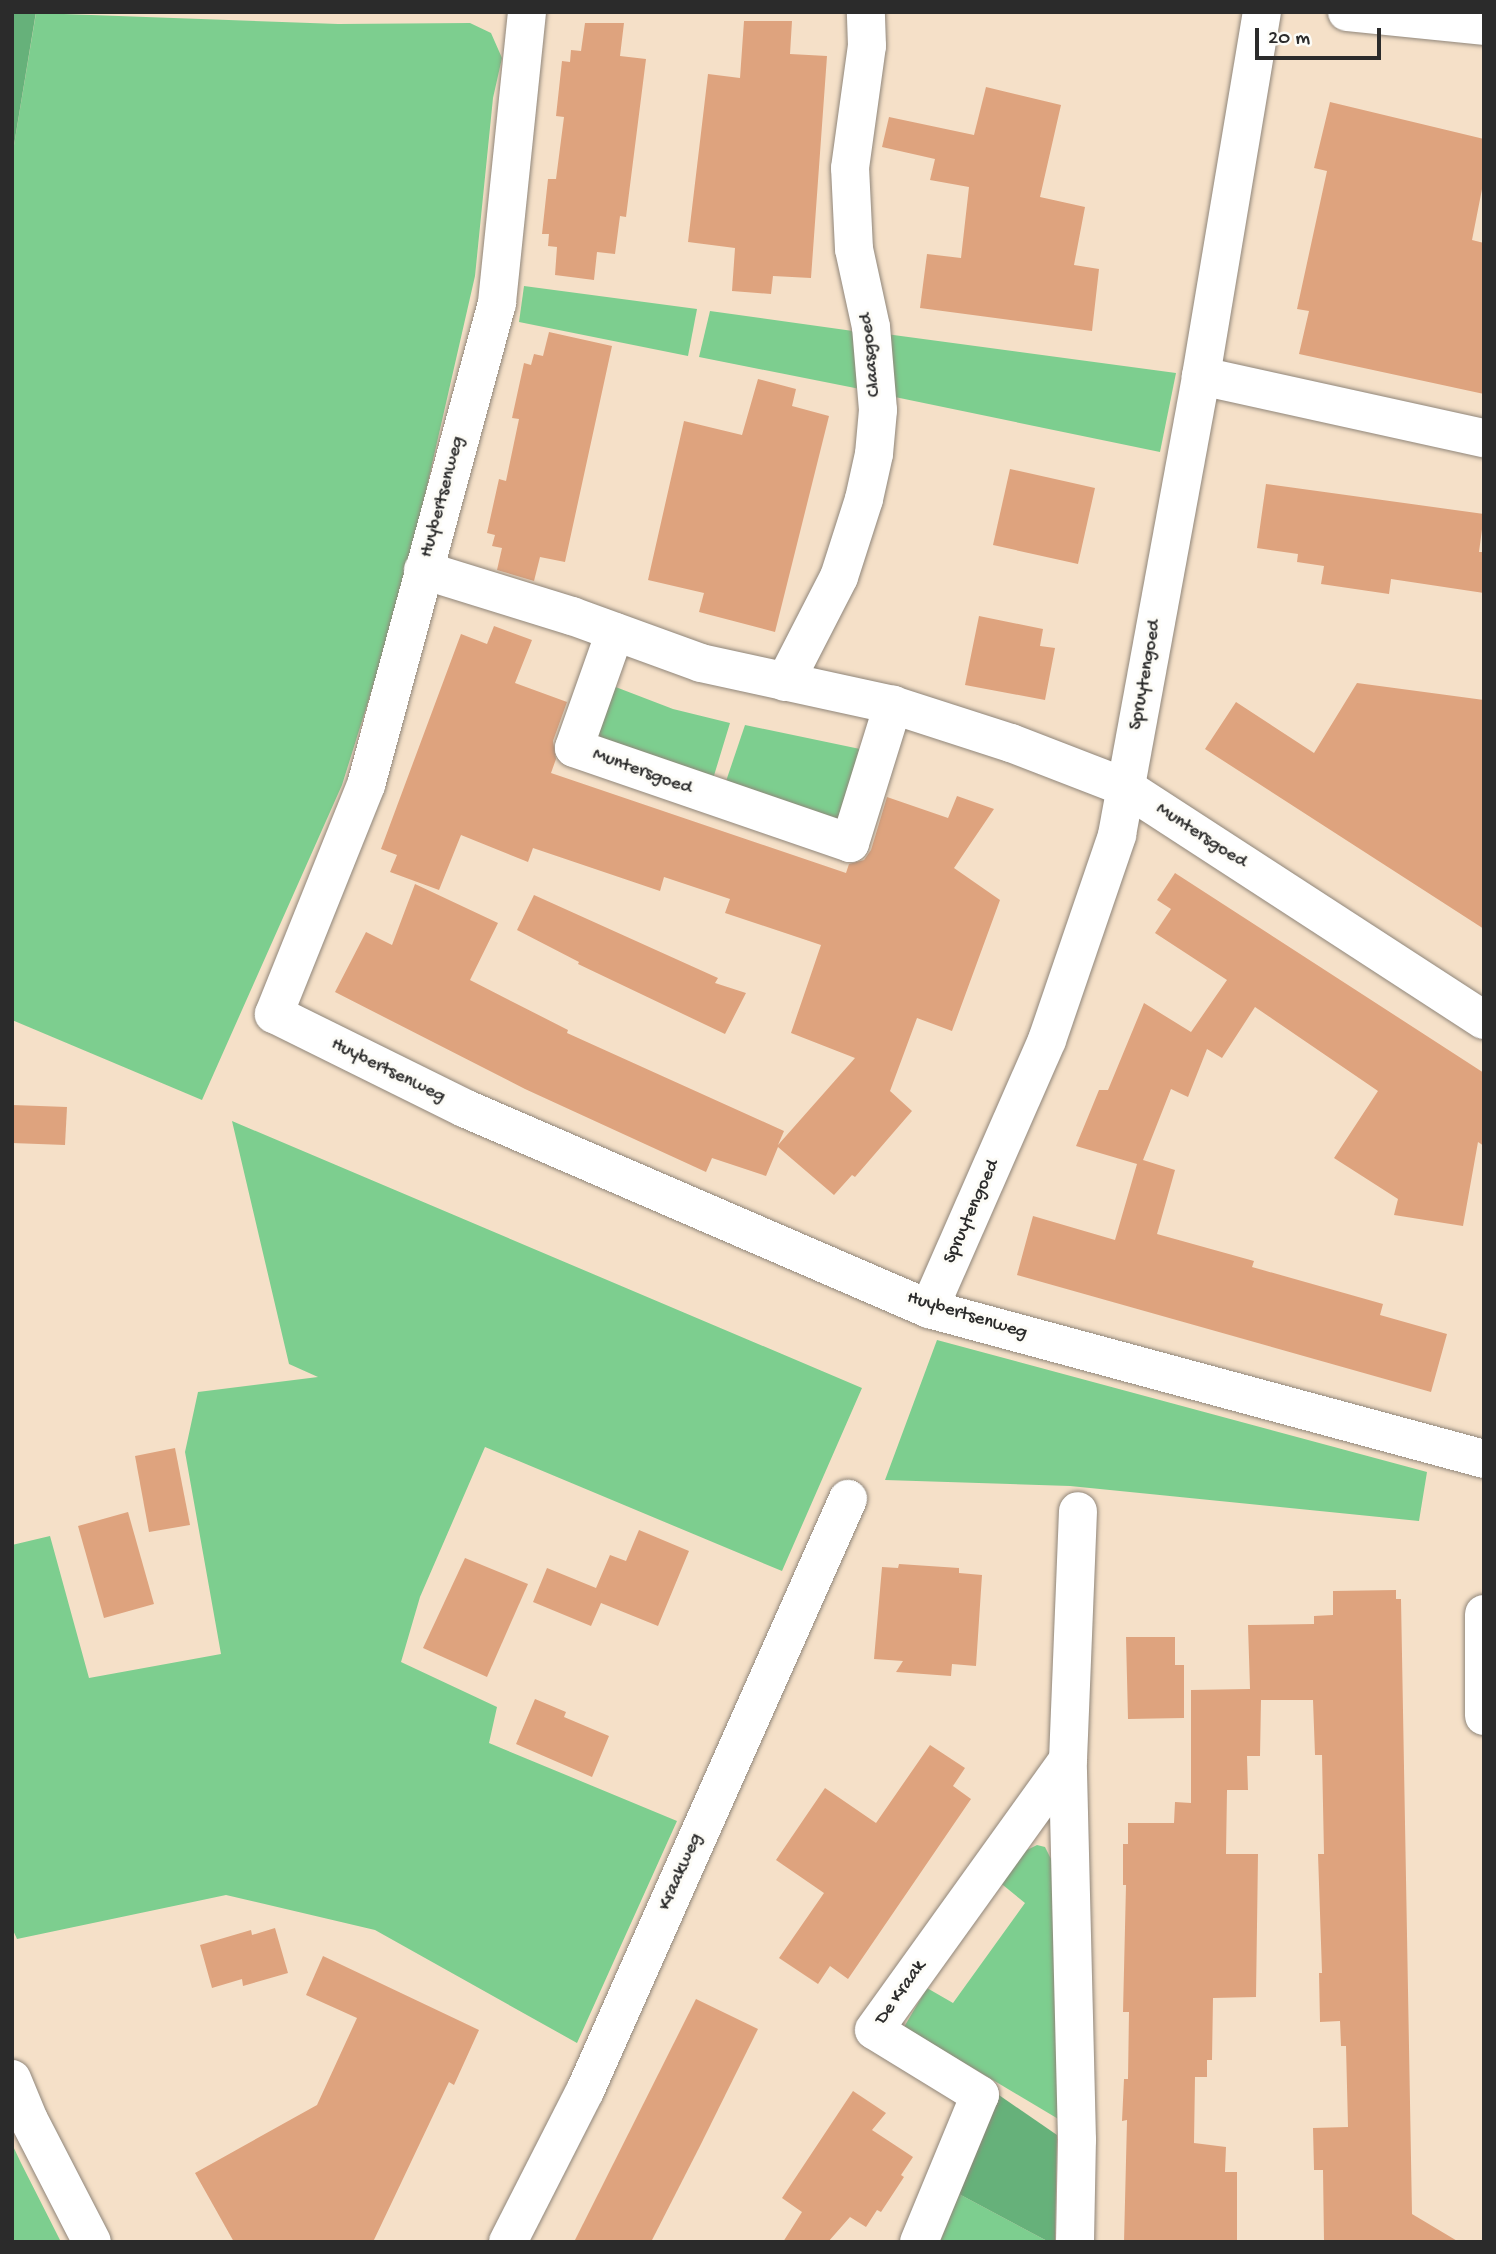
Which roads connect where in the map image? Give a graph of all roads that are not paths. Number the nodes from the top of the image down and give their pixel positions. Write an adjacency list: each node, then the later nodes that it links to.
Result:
1 (527, 12): 8 (street, Huybertsenweg)
2 (866, 12): 10 (street, Claasgoed)
3 (1262, 12): 6 (street, Spruytengoed)
4 (1348, 12): 5 (street)
5 (1484, 26)
6 (1201, 376): 7 (street); 12 (street, Spruytengoed)
7 (1484, 438)
8 (423, 570): 9 (street, Muntersgoed); 14 (street, Huybertsenweg)
9 (615, 632): 10 (street, Muntersgoed); 11 (street, Muntersgoed)
10 (785, 682): 11 (street, Muntersgoed)
11 (893, 705): 12 (street, Muntersgoed)
12 (1125, 786): 13 (street, Muntersgoed); 14 (street, Spruytengoed)
13 (1484, 1020)
14 (929, 1309): 15 (street, Huybertsenweg)
15 (1484, 1459)
16 (848, 1499): 23 (street, Kraakweg)
17 (1078, 1511): 20 (street)
18 (1484, 1614): 19 (street)
19 (1484, 1716)
20 (1068, 1760): 24 (street, De Kraak); 25 (street)
21 (12, 2079): 22 (street)
22 (92, 2242)
23 (508, 2242)
24 (919, 2242)
25 (1076, 2242)

